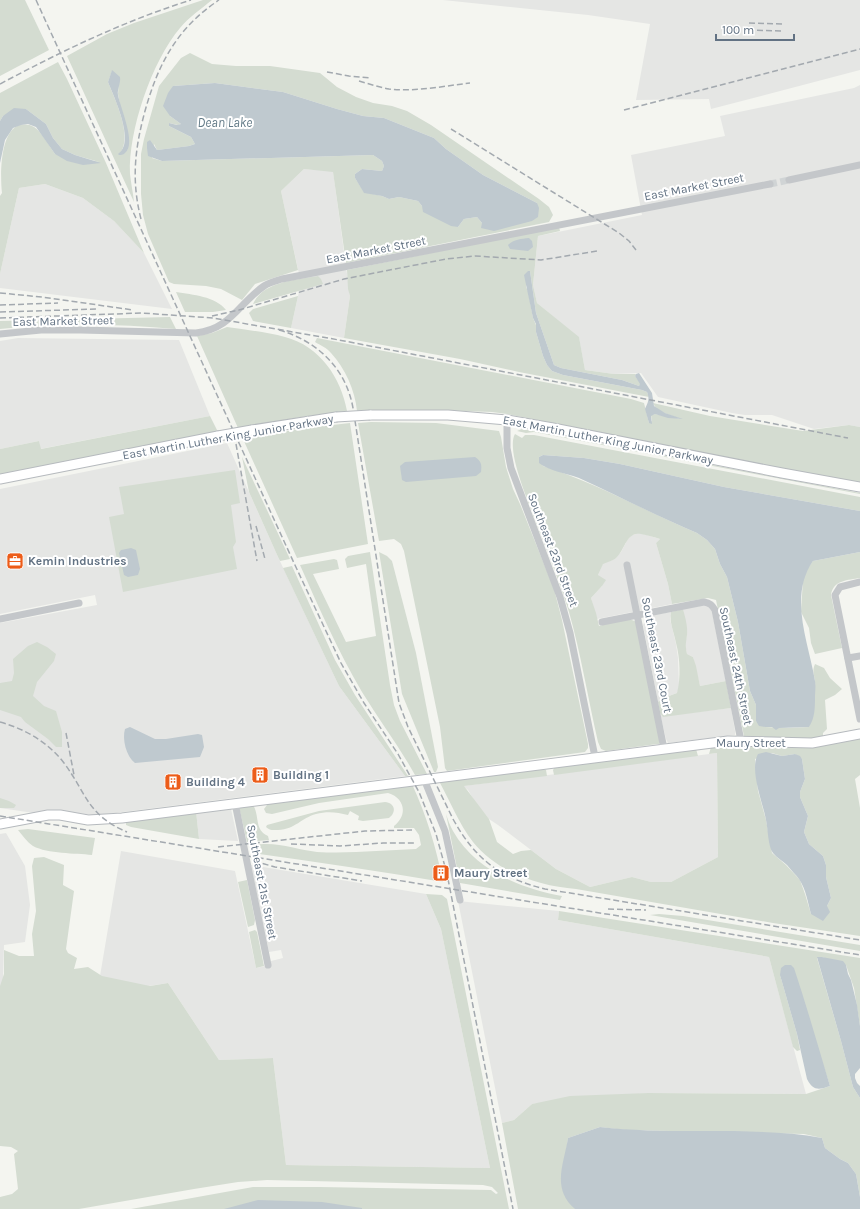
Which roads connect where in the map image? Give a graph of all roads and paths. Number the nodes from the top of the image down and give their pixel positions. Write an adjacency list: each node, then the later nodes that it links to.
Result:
1 (860, 165): 2 (street)
2 (789, 180)
3 (770, 184): 4 (street, East Market Street)
4 (0, 334)
5 (508, 420): 6 (main road, East Martin Luther King Junior Parkway, bridge); 7 (main road, East Martin Luther King Junior Parkway); 20 (street, Southeast 23rd Street)
6 (0, 479)
7 (860, 487)
8 (627, 565): 11 (street, Southeast 23rd Court)
9 (860, 582): 15 (street)
10 (79, 603): 12 (street)
11 (638, 615): 13 (street); 18 (street, Southeast 24th Street); 19 (street, Southeast 23rd Court)
12 (0, 619)
13 (602, 622)
14 (860, 656): 15 (street)
15 (848, 658): 16 (street)
16 (860, 719)
17 (860, 734): 18 (main road, Maury Street)
18 (741, 741): 19 (main road, Maury Street)
19 (664, 749): 20 (main road, Maury Street)
20 (595, 757): 21 (main road, Maury Street)
21 (424, 779): 22 (main road, Maury Street); 24 (street)
22 (235, 803): 23 (main road, Maury Street); 25 (street, Southeast 21st Street)
23 (0, 824)
24 (460, 900)
25 (268, 965)

